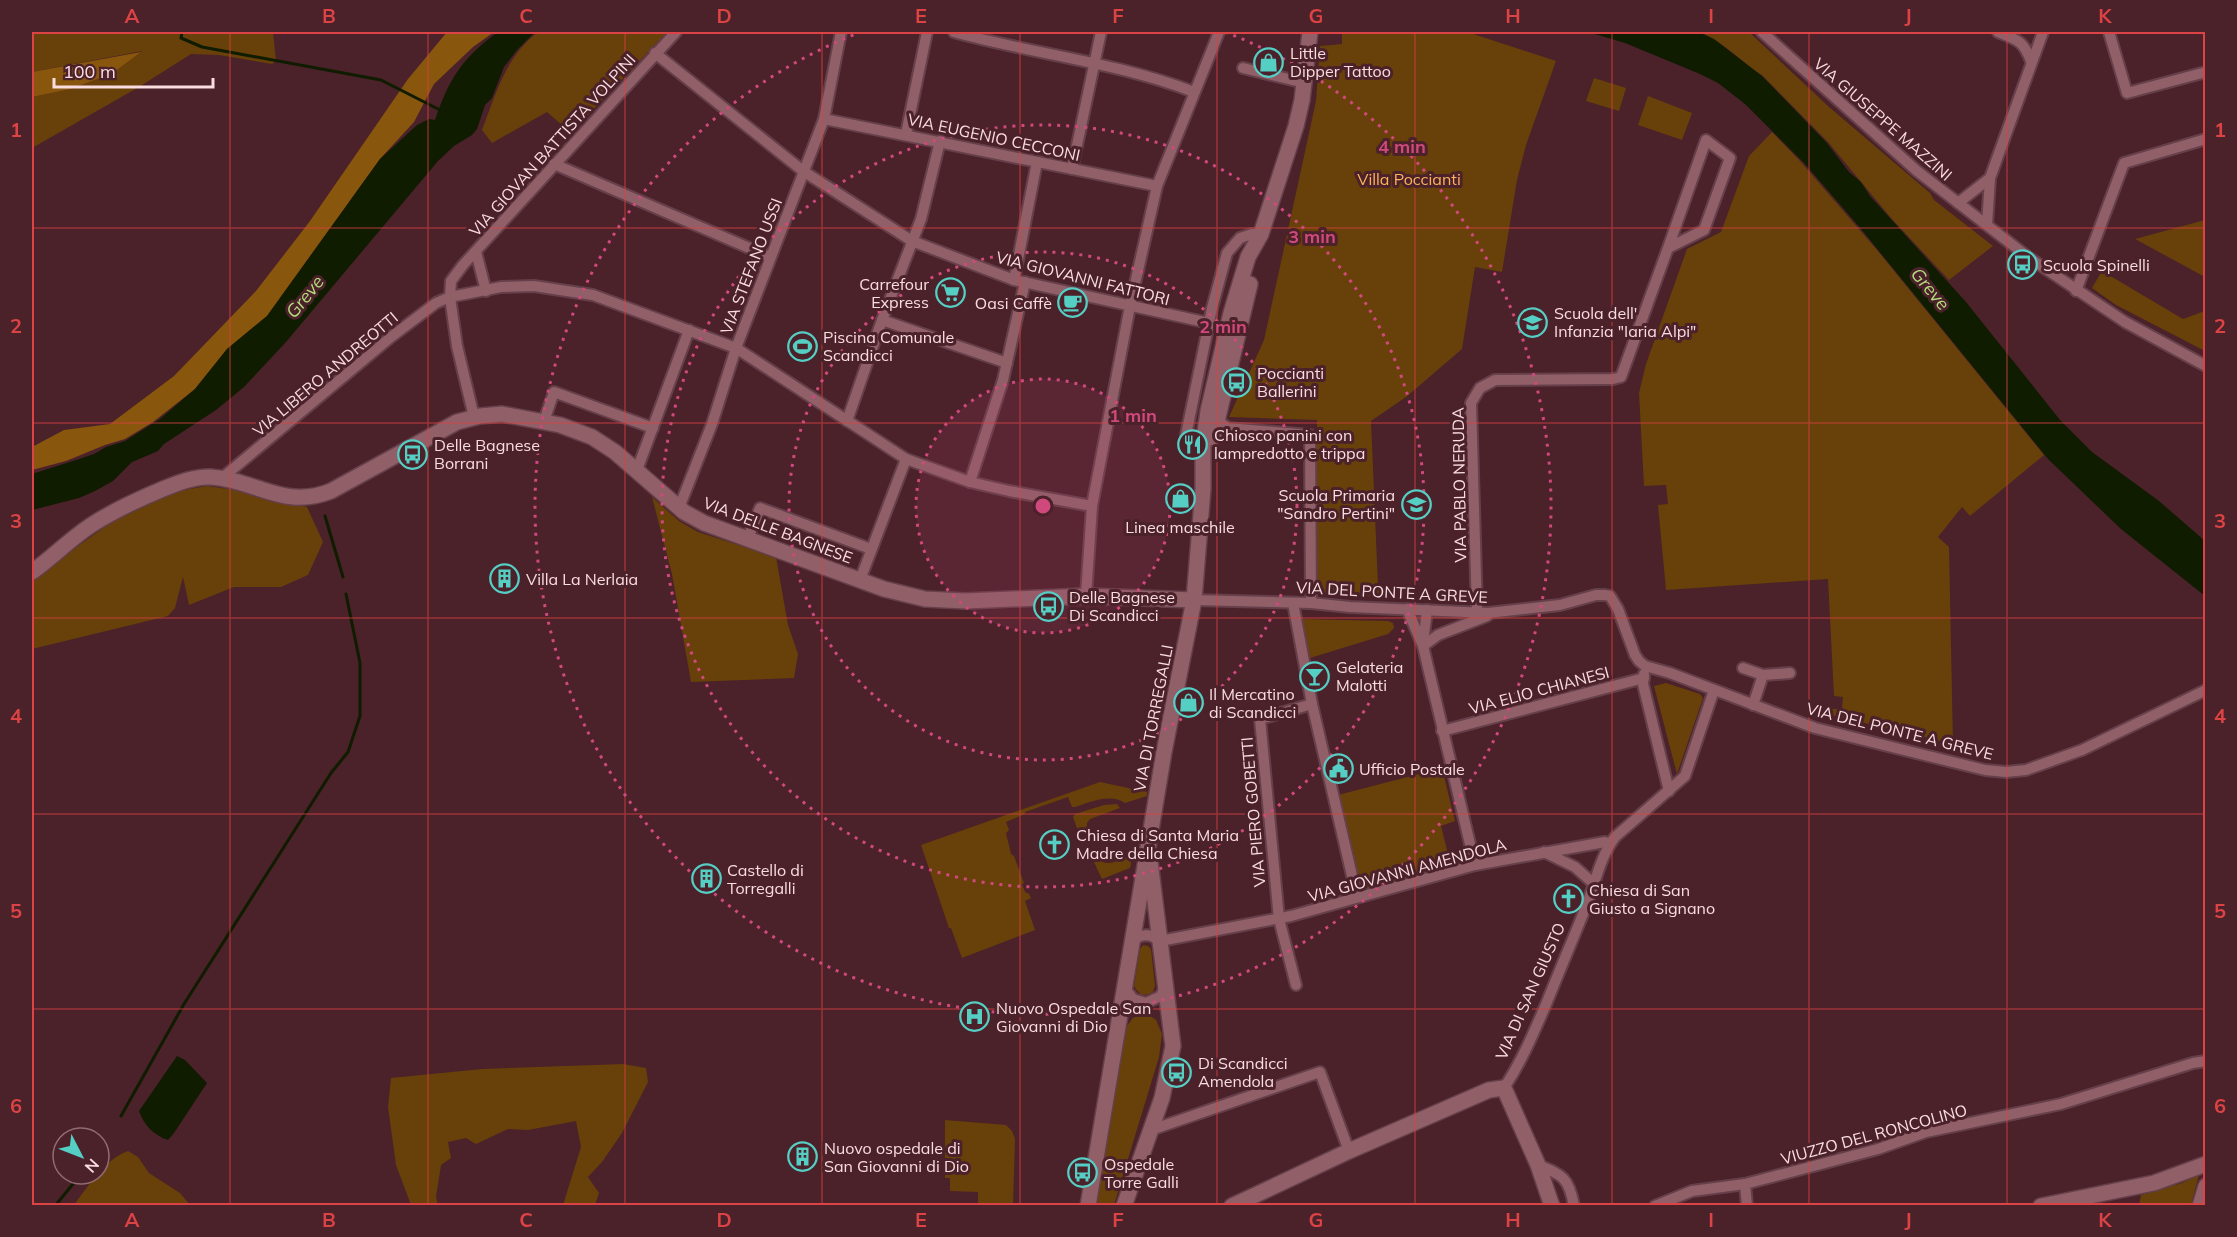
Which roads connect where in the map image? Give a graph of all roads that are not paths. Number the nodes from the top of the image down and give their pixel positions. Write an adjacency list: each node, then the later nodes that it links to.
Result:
1 (676, 32): 12 (street, VIA GIOVAN BATTISTA VOLPINI)
2 (841, 32): 19 (street, VIA STEFANO USSI)
3 (927, 32): 20 (street)
4 (954, 32): 14 (street)
5 (1101, 32): 14 (street)
6 (1219, 32): 18 (street)
7 (1310, 32): 17 (main road)
8 (1762, 32): 29 (street, VIA GIUSEPPE MAZZINI)
9 (1998, 32): 13 (street)
10 (2043, 32): 13 (street)
11 (2109, 32): 16 (street)
12 (655, 53): 24 (street, VIA GIOVAN BATTISTA VOLPINI); 26 (street, VIA GIOVANNI FATTORI)
13 (2031, 61): 27 (street)
14 (1093, 64): 18 (street); 25 (street)
15 (1243, 68): 17 (street)
16 (2205, 72)
17 (1305, 83): 31 (main road)
18 (1194, 92): 28 (street)
19 (824, 119): 20 (street, VIA EUGENIO CECCONI); 26 (street, VIA STEFANO USSI)
20 (906, 135): 22 (street, VIA EUGENIO CECCONI)
21 (2205, 139): 38 (street)
22 (940, 141): 23 (street, VIA EUGENIO CECCONI); 32 (street)
23 (1037, 162): 25 (street, VIA EUGENIO CECCONI); 36 (street)
24 (554, 164): 34 (street, VIA GIOVAN BATTISTA VOLPINI); 35 (street)
25 (1072, 169): 28 (street, VIA EUGENIO CECCONI)
26 (803, 171): 32 (street, VIA GIOVANNI FATTORI); 35 (street, VIA STEFANO USSI)
27 (1990, 178): 29 (street); 30 (street)
28 (1157, 186): 40 (street)
29 (1958, 203): 30 (street, VIA GIUSEPPE MAZZINI)
30 (1987, 225): 38 (street, VIA GIUSEPPE MAZZINI)
31 (1261, 234): 42 (street); 48 (main road)
32 (912, 241): 36 (street, VIA GIOVANNI FATTORI); 41 (street)
33 (1668, 248): 33 (street, VIA PABLO NERUDA); 72 (street, VIA PABLO NERUDA)
34 (476, 252): 37 (street, VIA GIOVAN BATTISTA VOLPINI); 39 (street, VIA GIOVAN BATTISTA VOLPINI)
35 (770, 257): 44 (street, VIA STEFANO USSI)
36 (1019, 281): 40 (street, VIA GIOVANNI FATTORI); 45 (street)
37 (486, 291): 39 (street, VIA LIBERO ANDREOTTI); 43 (street, VIA LIBERO ANDREOTTI)
38 (2076, 291): 46 (street, VIA GIUSEPPE MAZZINI)
39 (450, 297): 49 (street); 57 (street, VIA LIBERO ANDREOTTI)
40 (1130, 306): 42 (street, VIA GIOVANNI FATTORI); 60 (street)
41 (882, 320): 45 (street); 51 (street)
42 (1209, 323): 47 (street)
43 (689, 330): 44 (street, VIA LIBERO ANDREOTTI); 53 (street)
44 (736, 348): 51 (street, VIA LIBERO ANDREOTTI); 61 (street, VIA STEFANO USSI)
45 (1007, 363): 58 (street)
46 (2205, 366)
47 (1197, 381): 48 (street); 54 (street)
48 (1221, 384): 50 (main road); 54 (main road)
49 (474, 417): 52 (main road, VIA DELLE BAGNESE); 57 (main road, VIA DELLE BAGNESE)
50 (1217, 420): 59 (main road); 69 (street)
51 (847, 421): 55 (street, VIA LIBERO ANDREOTTI)
52 (544, 422): 53 (street); 56 (main road, VIA DELLE BAGNESE)
53 (653, 428): 56 (street)
54 (1203, 446): 59 (main road)
55 (906, 459): 58 (street, VIA LIBERO ANDREOTTI); 63 (street)
56 (637, 470): 61 (main road, VIA DELLE BAGNESE)
57 (222, 478): 64 (main road, VIA DELLE BAGNESE)
58 (970, 482): 60 (street, VIA LIBERO ANDREOTTI)
59 (1203, 489): 67 (main road, VIA DI TORREGALLI)
60 (1092, 506): 66 (street)
61 (679, 508): 62 (main road, VIA DELLE BAGNESE)
62 (748, 538): 63 (street); 65 (main road, VIA DELLE BAGNESE)
63 (871, 549): 65 (street)
64 (32, 572)
65 (860, 580): 66 (main road, VIA DELLE BAGNESE)
66 (1086, 596): 67 (main road, VIA DELLE BAGNESE)
67 (1194, 600): 68 (street, VIA DEL PONTE A GREVE); 87 (main road, VIA DI TORREGALLI)
68 (1293, 603): 69 (street, VIA DEL PONTE A GREVE); 82 (street)
69 (1311, 603): 70 (street, VIA DEL PONTE A GREVE)
70 (1407, 609): 71 (street, VIA DEL PONTE A GREVE); 74 (street)
71 (1427, 610): 72 (street, VIA DEL PONTE A GREVE); 74 (street)
72 (1477, 612): 73 (street, VIA DEL PONTE A GREVE)
73 (1497, 612): 74 (street); 75 (street, VIA DEL PONTE A GREVE)
74 (1423, 646): 84 (street)
75 (1645, 666): 79 (street); 80 (street, VIA DEL PONTE A GREVE)
76 (1743, 668): 78 (street)
77 (1790, 673): 78 (street)
78 (1763, 675): 83 (street)
79 (1644, 678): 84 (street, VIA ELIO CHIANESI); 85 (street)
80 (1714, 690): 83 (street, VIA DEL PONTE A GREVE); 85 (street, VIA DI SAN GIUSTO)
81 (2205, 690): 83 (street, VIA DEL PONTE A GREVE)
82 (1312, 704): 91 (street); 92 (street, VIA PIERO GOBETTI)
83 (1753, 705)
84 (1442, 731): 89 (street)
85 (1669, 791): 86 (street, VIA DI SAN GIUSTO)
86 (1612, 841): 88 (street, VIA GIOVANNI AMENDOLA); 90 (street, VIA DI SAN GIUSTO)
87 (1148, 843): 93 (main road, VIA DI TORREGALLI); 94 (main road, VIA DI TORREGALLI)
88 (1543, 852): 89 (street, VIA GIOVANNI AMENDOLA); 90 (street)
89 (1475, 865): 91 (street, VIA GIOVANNI AMENDOLA)
90 (1593, 883): 99 (street, VIA DI SAN GIUSTO)
91 (1357, 897): 92 (street, VIA GIOVANNI AMENDOLA)
92 (1279, 919): 93 (street, VIA GIOVANNI AMENDOLA); 95 (street)
93 (1160, 940): 94 (street); 97 (main road, VIA DI TORREGALLI)
94 (1132, 942): 96 (main road, VIA DI TORREGALLI)
95 (1296, 985)
96 (1124, 987): 97 (street); 107 (main road, VIA DI TORREGALLI)
97 (1166, 987): 100 (main road, VIA DI TORREGALLI)
98 (2205, 1061): 104 (street, VIUZZO DEL RONCOLINO)
99 (1504, 1088): 101 (main road); 103 (main road)
100 (1151, 1130): 101 (street); 108 (main road, VIA DI TORREGALLI)
101 (1349, 1151): 109 (main road)
102 (2205, 1164): 113 (main road)
103 (1538, 1165): 106 (main road); 110 (street)
104 (1745, 1184): 111 (street, VIUZZO DEL RONCOLINO); 112 (street)
105 (2205, 1186): 114 (main road)
106 (1553, 1204)
107 (1088, 1206)
108 (1125, 1206)
109 (1232, 1206)
110 (1574, 1206)
111 (1655, 1206)
112 (1747, 1206)
113 (2041, 1206)
114 (2200, 1206)

